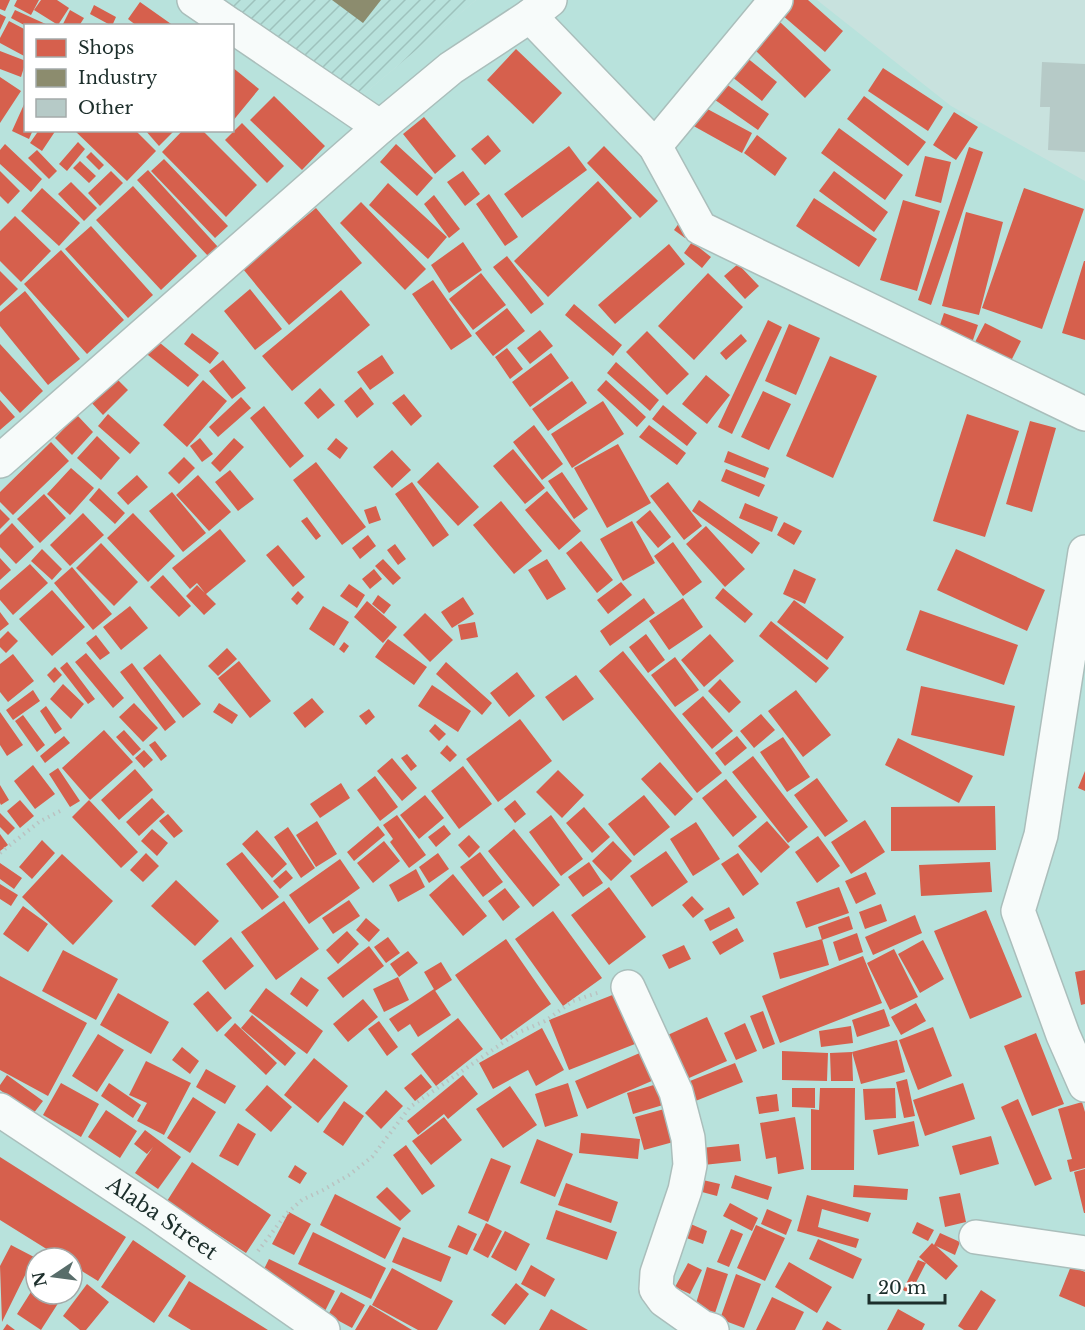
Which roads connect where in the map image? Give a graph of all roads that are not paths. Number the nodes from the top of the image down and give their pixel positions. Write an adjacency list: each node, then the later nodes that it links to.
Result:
1 (194, 0): 4 (street)
2 (776, 0): 7 (street)
3 (540, 8): 6 (street); 7 (street)
4 (229, 24)
5 (234, 27): 6 (street)
6 (380, 127): 9 (street)
7 (655, 146): 8 (street)
8 (1085, 414)
9 (0, 461)
10 (1085, 552): 12 (street)
11 (628, 987): 17 (street)
12 (1085, 1085)
13 (0, 1110): 16 (street, Alaba Street)
14 (976, 1237): 15 (street)
15 (1085, 1253)
16 (323, 1330)
17 (712, 1330)

